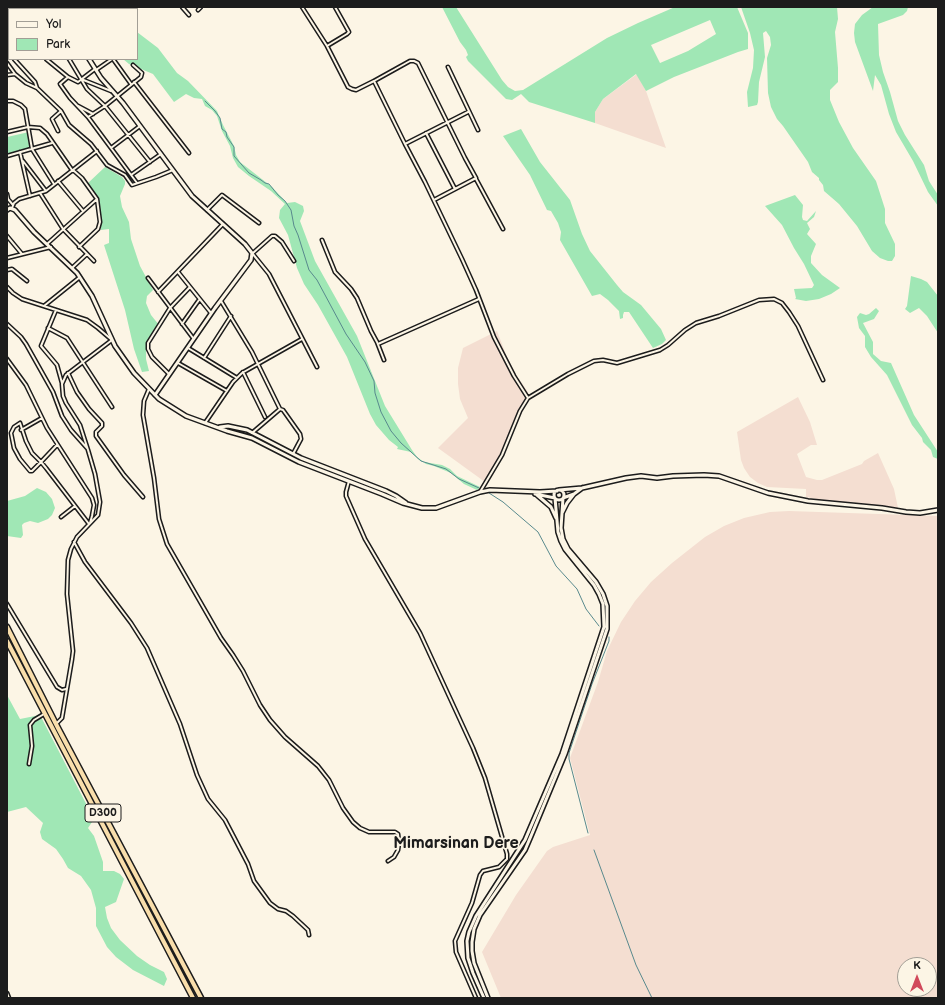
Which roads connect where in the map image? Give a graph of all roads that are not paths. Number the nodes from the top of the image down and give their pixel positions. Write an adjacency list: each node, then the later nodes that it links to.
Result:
1 (182, 7): 6 (street)
2 (201, 7): 5 (street)
3 (302, 7): 7 (street)
4 (335, 7): 7 (street)
5 (198, 10)
6 (189, 15)
7 (327, 46): 22 (street)
8 (15, 60): 25 (street)
9 (47, 60): 20 (street)
10 (70, 60): 21 (street)
11 (90, 60): 17 (street)
12 (111, 60): 17 (street)
13 (114, 60): 24 (street)
14 (7, 63): 18 (street)
15 (133, 65): 23 (street)
16 (448, 67): 32 (street)
17 (96, 70): 21 (street); 26 (street)
18 (15, 74): 19 (street); 25 (street)
19 (7, 75)
20 (68, 78): 21 (street); 29 (street)
21 (81, 79): 26 (street); 30 (street)
22 (374, 81): 35 (street); 44 (street)
23 (134, 82): 24 (street); 49 (street)
24 (131, 84): 27 (street)
25 (37, 88): 31 (street)
26 (111, 91): 27 (street)
27 (116, 97): 30 (street); 36 (street)
28 (7, 100): 37 (street)
29 (75, 104): 33 (street); 34 (street)
30 (106, 106): 33 (street); 42 (street)
31 (61, 111): 39 (street); 47 (street)
32 (468, 112): 35 (street); 38 (street)
33 (93, 114): 34 (street)
34 (88, 117): 45 (street)
35 (447, 123): 41 (street); 57 (street)
36 (140, 126): 42 (street); 50 (street)
37 (28, 127): 40 (street); 43 (street); 46 (street)
38 (478, 130)
39 (58, 131)
40 (7, 132)
41 (426, 133): 44 (street); 61 (street)
42 (129, 134): 45 (street); 53 (street)
43 (52, 144): 46 (street); 54 (street)
44 (404, 144): 68 (street)
45 (111, 148): 56 (street)
46 (32, 149): 48 (street); 60 (street)
47 (97, 151): 54 (street); 59 (street)
48 (20, 152): 51 (street); 52 (street)
49 (188, 153)
50 (161, 154): 53 (street); 55 (street)
51 (7, 156)
52 (23, 160): 62 (street); 65 (street)
53 (150, 162): 56 (street)
54 (72, 170): 58 (street); 67 (street)
55 (172, 170): 59 (street); 71 (street)
56 (131, 175): 59 (street)
57 (476, 178): 61 (street); 76 (street)
58 (58, 181): 60 (street); 72 (street)
59 (138, 183)
60 (54, 184): 62 (street)
61 (455, 189): 68 (street)
62 (46, 191): 63 (street)
63 (40, 193): 65 (street); 75 (street)
64 (7, 194): 66 (street)
65 (30, 196): 69 (street)
66 (8, 199): 69 (street)
67 (97, 199): 72 (street); 80 (street)
68 (434, 200): 97 (street)
69 (13, 207): 70 (street); 79 (street)
70 (7, 210)
71 (207, 210): 73 (street); 74 (street)
72 (83, 211): 75 (street)
73 (259, 223)
74 (223, 224): 82 (street); 90 (street)
75 (63, 229): 79 (street); 80 (street)
76 (503, 229)
77 (7, 236): 83 (street)
78 (322, 240): 111 (street)
79 (47, 244): 81 (street)
80 (79, 246): 84 (street)
81 (51, 247): 83 (street); 88 (street)
82 (252, 253): 87 (street); 99 (street); 109 (street)
83 (22, 254): 85 (street)
84 (87, 254): 86 (street); 88 (street)
85 (7, 258)
86 (94, 261)
87 (294, 261)
88 (72, 268): 91 (street)
89 (7, 270): 93 (street)
90 (178, 272): 95 (street); 96 (street)
91 (80, 277): 100 (street); 110 (street)
92 (148, 278): 96 (street)
93 (27, 281)
94 (7, 287): 100 (street)
95 (190, 287): 98 (street); 101 (street)
96 (158, 292): 101 (street)
97 (479, 299): 111 (street); 129 (street)
98 (199, 300): 103 (street); 106 (street)
99 (221, 300): 103 (street); 104 (street)
100 (44, 306): 102 (street)
101 (170, 308): 106 (street); 122 (street)
102 (56, 310): 107 (street); 110 (street)
103 (210, 314): 108 (street)
104 (231, 316): 113 (street); 118 (street)
105 (7, 324): 139 (street)
106 (182, 324): 108 (street)
107 (48, 328): 116 (street); 125 (street)
108 (193, 338): 112 (street)
109 (302, 339): 118 (street); 119 (street)
110 (112, 340): 116 (street); 126 (street)
111 (378, 344): 115 (street)
112 (187, 348): 113 (street); 117 (street)
113 (204, 358): 123 (street)
114 (7, 359): 133 (street)
115 (384, 360)
116 (82, 362): 121 (street); 130 (street)
117 (177, 362): 122 (street); 127 (street)
118 (258, 363): 120 (street); 131 (street)
119 (317, 367)
120 (243, 372): 123 (street); 132 (street)
121 (68, 373): 125 (street); 149 (street)
122 (169, 374): 128 (street)
123 (237, 378): 127 (street)
124 (822, 380): 129 (street)
125 (62, 384): 139 (street)
126 (149, 389): 128 (street); 167 (street)
127 (227, 392): 134 (street)
128 (155, 395): 134 (street)
129 (528, 398): 146 (street)
130 (112, 407)
131 (280, 409): 137 (street); 140 (street)
132 (266, 417)
133 (42, 418): 136 (street); 138 (street)
134 (205, 424): 135 (street)
135 (218, 427): 137 (street); 142 (street)
136 (22, 430): 141 (street); 141 (street)
137 (252, 433): 140 (street)
138 (57, 445): 141 (street); 158 (street)
139 (88, 450): 158 (street)
140 (293, 454): 152 (street)
141 (41, 462): 153 (street)
142 (349, 481): 152 (street); 173 (street)
143 (582, 488): 145 (street); 148 (street); 154 (street)
144 (524, 491): 145 (street); 146 (street); 147 (street)
145 (558, 491): 150 (street); 151 (street)
146 (480, 492): 152 (street)
147 (535, 494): 150 (street); 157 (street)
148 (574, 494): 151 (street); 156 (street)
149 (143, 496)
150 (555, 498): 151 (street); 157 (street)
151 (563, 498): 156 (street)
152 (406, 503)
153 (75, 506): 155 (street); 158 (street)
154 (938, 510)
155 (61, 517)
156 (561, 517): 175 (street)
157 (557, 521): 174 (street)
158 (89, 524): 159 (street)
159 (74, 542): 163 (street); 168 (street)
160 (7, 604): 163 (street)
161 (7, 628): 165 (highway, D300)
162 (7, 641): 164 (highway, D300)
163 (67, 688): 165 (street)
164 (44, 714): 166 (street); 172 (highway, D300)
165 (56, 724): 170 (highway, D300)
166 (29, 764)
167 (388, 862)
168 (309, 935)
169 (7, 993): 171 (street)
170 (201, 997)
171 (9, 998)
172 (192, 998)
173 (476, 998)
174 (484, 998)
175 (488, 998)

